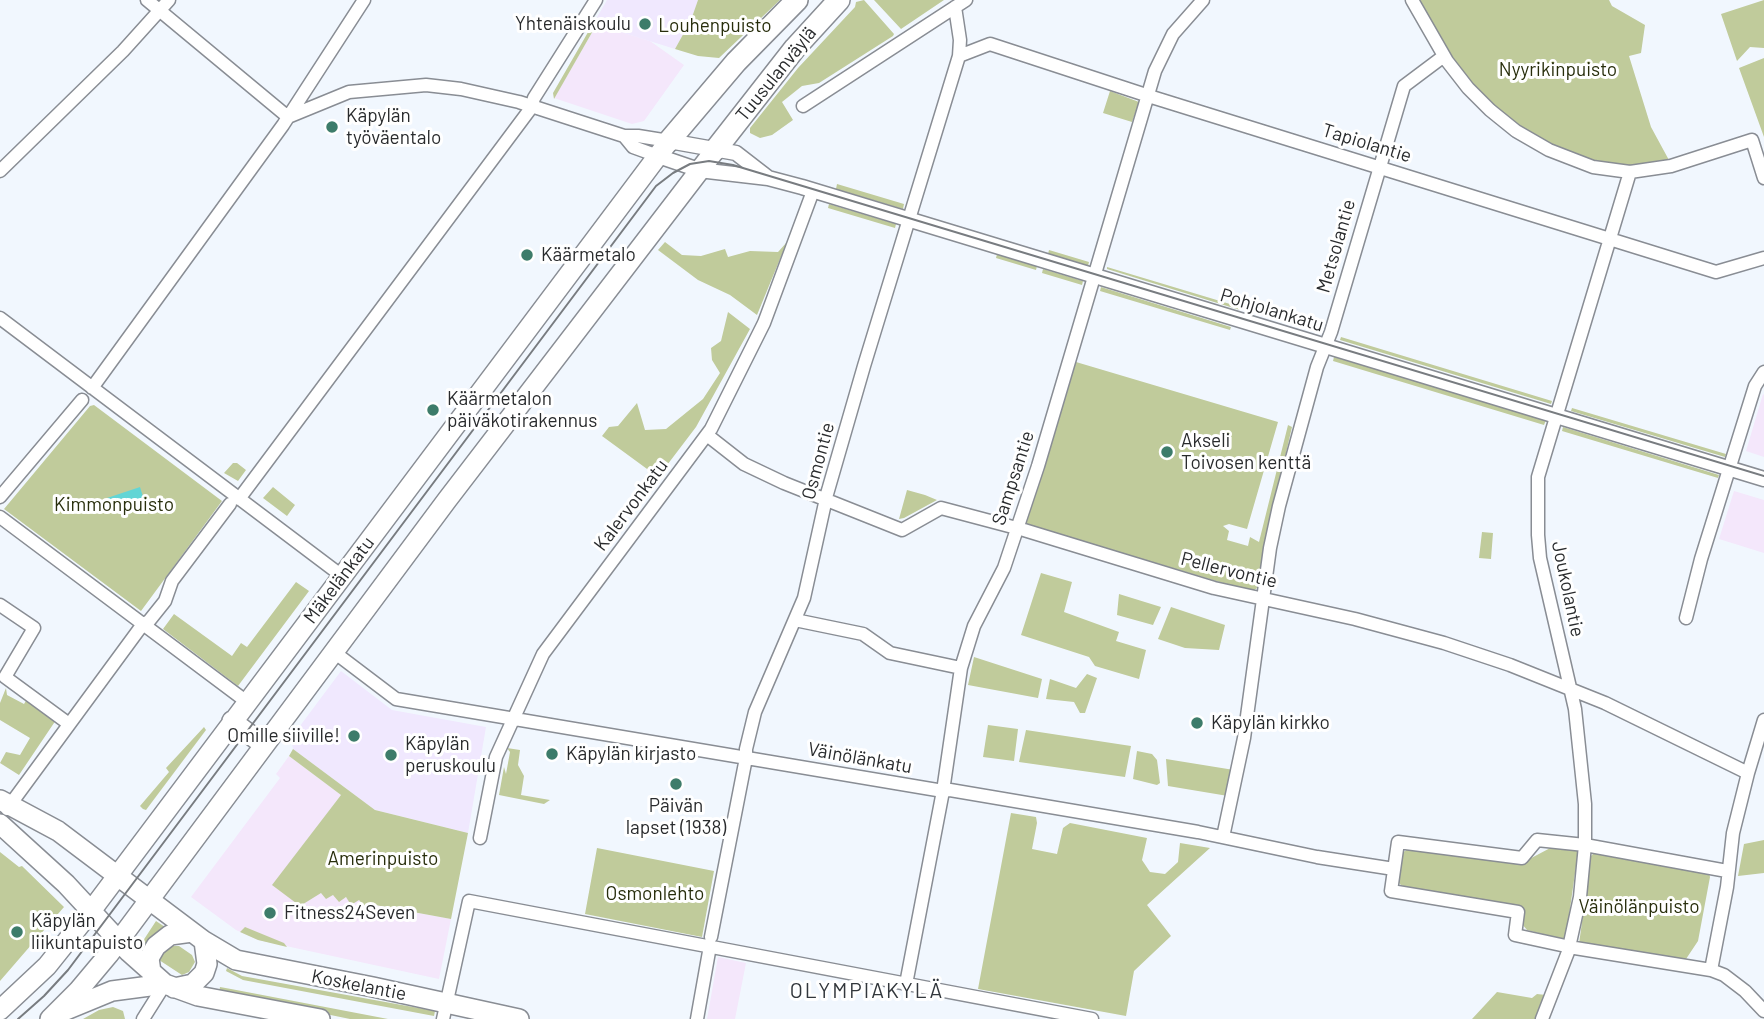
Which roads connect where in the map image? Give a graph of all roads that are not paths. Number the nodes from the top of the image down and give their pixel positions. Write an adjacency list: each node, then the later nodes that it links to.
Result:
1 (147, 0): 10 (street)
2 (169, 0): 10 (street)
3 (364, 0): 16 (street)
4 (596, 0): 15 (street)
5 (797, 0): 18 (highway, Tuusulanväylä)
6 (839, 0): 19 (highway, Tuusulanväylä)
7 (1203, 0): 13 (street, Sampsantie)
8 (1412, 0): 12 (street)
9 (961, 4): 11 (street, Osmontie); 14 (street)
10 (159, 10): 16 (street); 22 (street)
11 (959, 56): 13 (street, Tapiolantie); 27 (street, Osmontie)
12 (1444, 56): 20 (street, Metsolantie); 23 (street)
13 (1147, 95): 20 (street, Tapiolantie); 30 (street, Sampsantie)
14 (803, 106)
15 (531, 108): 16 (street); 17 (street); 42 (street)
16 (288, 117): 34 (street)
17 (624, 136): 18 (street); 18 (street)
18 (663, 148): 19 (street, Pohjolankatu); 21 (street, Pohjolankatu); 45 (main road, Mäkelänkatu)
19 (716, 149): 21 (main road, Mäkelänkatu); 24 (street, Pohjolankatu)
20 (1378, 167): 28 (street, Tapiolantie); 32 (street, Metsolantie)
21 (699, 170): 24 (street, Pohjolankatu); 51 (main road, Mäkelänkatu)
22 (0, 171)
23 (1630, 172): 25 (street); 28 (street, Joukolantie)
24 (768, 178): 26 (street, Pohjolankatu)
25 (1764, 178)
26 (813, 191): 27 (street, Pohjolankatu); 37 (street, Kalervonkatu)
27 (909, 220): 30 (street, Pohjolankatu); 41 (street, Osmontie)
28 (1611, 238): 29 (street, Tapiolantie); 36 (street, Joukolantie)
29 (1764, 258)
30 (1094, 276): 32 (street, Pohjolankatu); 44 (street, Sampsantie)
31 (0, 318): 34 (street)
32 (1325, 347): 36 (street, Pohjolankatu); 46 (street, Metsolantie)
33 (1764, 372): 38 (street)
34 (92, 388): 42 (street)
35 (82, 400): 40 (street)
36 (1555, 416): 38 (street, Pohjolankatu); 53 (street, Joukolantie)
37 (707, 435): 41 (street, Pellervontie); 55 (street, Kalervonkatu)
38 (1729, 468): 39 (street, Pohjolankatu); 48 (street)
39 (1764, 479)
40 (0, 497)
41 (826, 500): 44 (street, Pellervontie); 49 (street, Osmontie)
42 (235, 501): 45 (street); 50 (street)
43 (0, 517): 50 (street)
44 (1017, 528): 46 (street, Pellervontie); 52 (street, Sampsantie)
45 (342, 576): 54 (main road, Mäkelänkatu)
46 (1263, 598): 53 (street, Pellervontie); 65 (street, Metsolantie)
47 (0, 605): 58 (street)
48 (1686, 618)
49 (795, 620): 52 (street); 60 (street, Osmontie)
50 (143, 624): 54 (street); 58 (street)
51 (334, 652): 55 (street, Väinölänkatu); 59 (main road, Mäkelänkatu)
52 (961, 668): 62 (street, Sampsantie)
53 (1571, 690): 61 (street, Pellervontie); 67 (street, Joukolantie)
54 (247, 702): 57 (main road, Mäkelänkatu)
55 (515, 719): 60 (street, Väinölänkatu); 66 (street, Kalervonkatu)
56 (1764, 720): 61 (street)
57 (232, 721): 59 (main road); 70 (main road, Mäkelänkatu)
58 (69, 724): 63 (street)
59 (264, 745): 71 (main road, Mäkelänkatu)
60 (746, 758): 62 (street, Väinölänkatu); 75 (street, Osmontie)
61 (1748, 773): 69 (street)
62 (943, 792): 65 (street, Väinölänkatu); 79 (street, Sampsantie)
63 (4, 807): 70 (main road, Koskelantie)
64 (0, 824): 72 (main road)
65 (1223, 837): 68 (street, Väinölänkatu)
66 (480, 838)
67 (1585, 845): 68 (street); 69 (street); 76 (street, Joukolantie)
68 (1394, 869): 76 (street)
69 (1727, 871): 77 (street)
70 (117, 875): 71 (main road, Koskelantie); 72 (main road, Mäkelänkatu)
71 (148, 900): 73 (main road, Koskelantie); 74 (main road, Mäkelänkatu)
72 (91, 911): 74 (main road); 80 (main road, Mäkelänkatu)
73 (198, 937): 78 (main road); 78 (main road); 82 (main road, Koskelantie)
74 (119, 941): 78 (main road); 83 (main road, Mäkelänkatu)
75 (710, 942): 79 (street); 82 (street); 87 (street, Osmontie)
76 (1569, 947): 77 (street); 89 (street, Joukolantie)
77 (1711, 970): 81 (street)
78 (164, 981): 83 (main road); 84 (street); 85 (main road)
79 (906, 984): 88 (street)
80 (0, 1010)
81 (1764, 1011)
82 (444, 1012): 86 (main road, Koskelantie)
83 (53, 1017)
84 (143, 1019)
85 (320, 1019)
86 (519, 1019)
87 (697, 1019)
88 (1092, 1019)
89 (1542, 1019)

